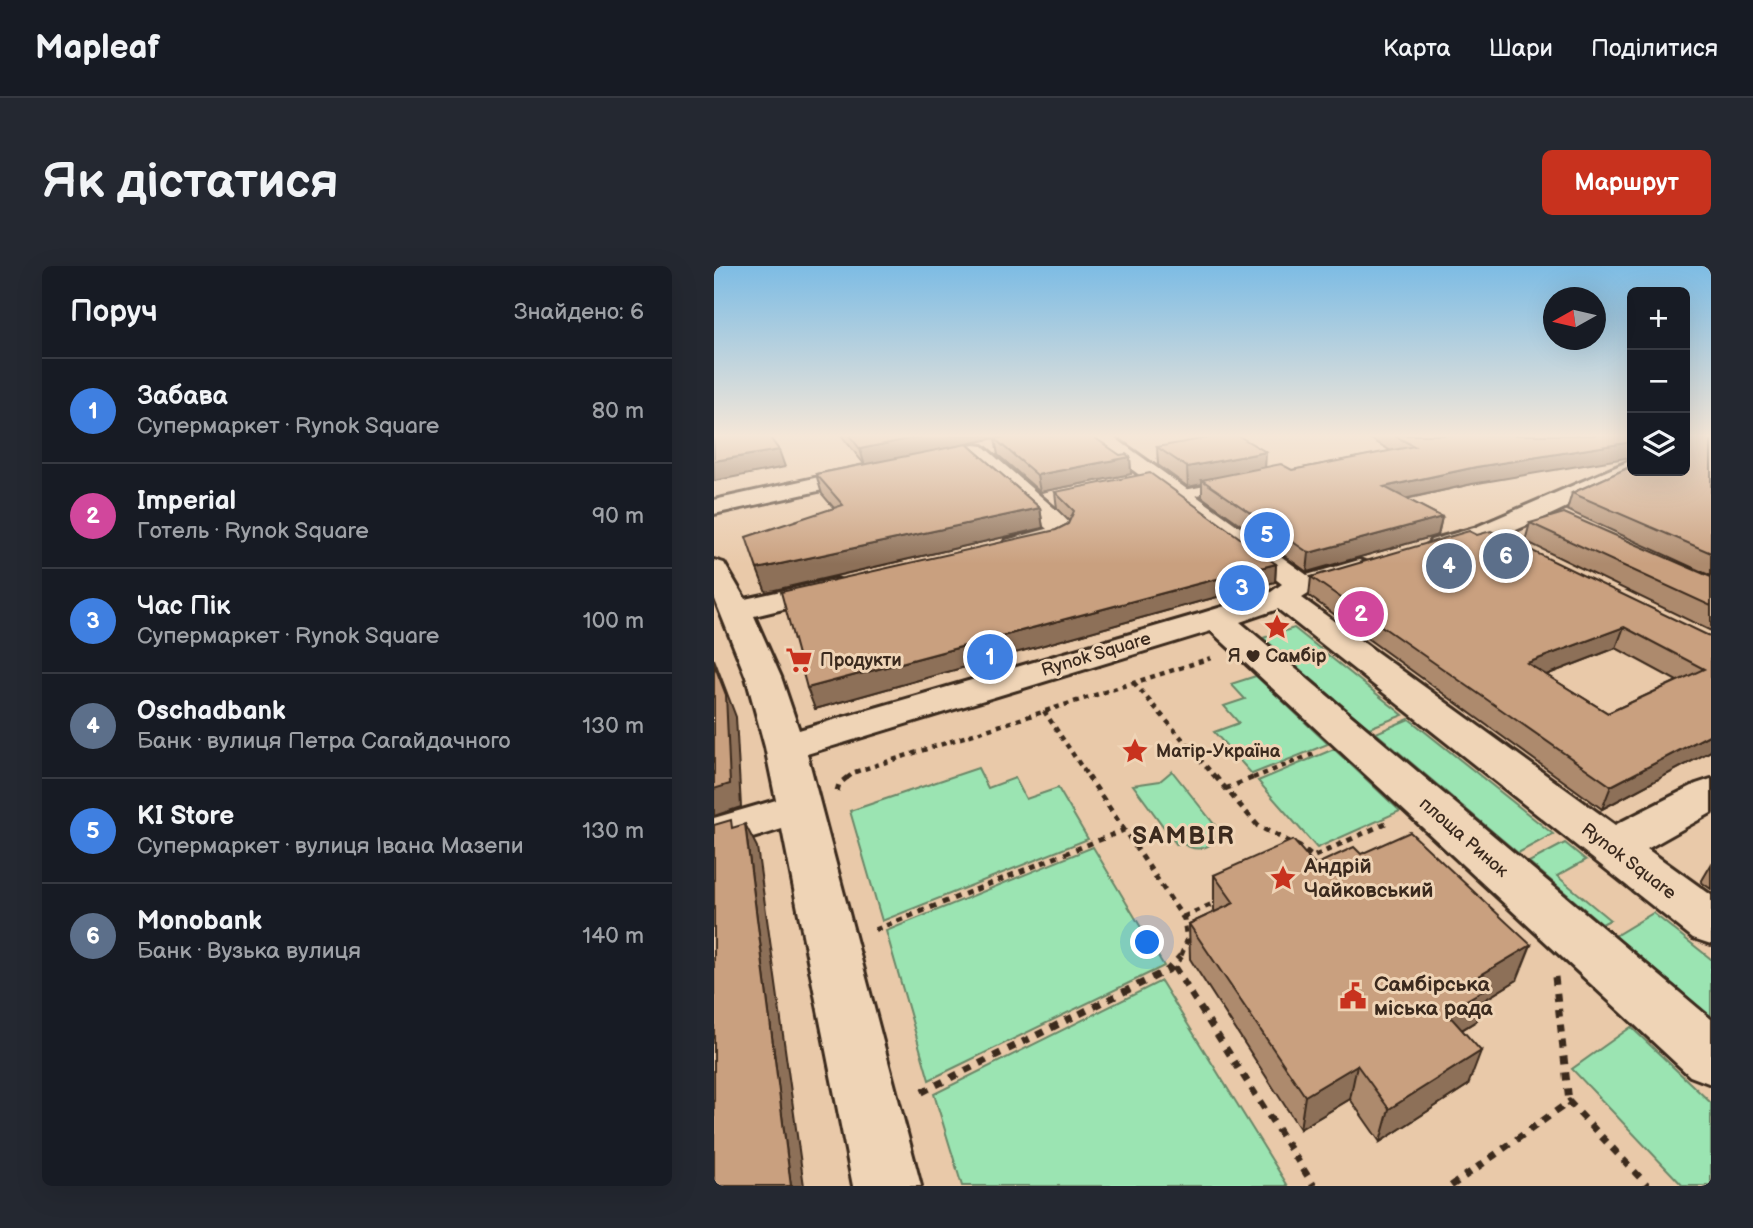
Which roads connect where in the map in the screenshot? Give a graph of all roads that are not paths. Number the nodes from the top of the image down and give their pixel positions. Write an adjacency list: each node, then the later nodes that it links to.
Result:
1 (810, 478): 8 (street)
2 (833, 478): 10 (street)
3 (1018, 478): 12 (street)
4 (1154, 478): 6 (street); 9 (street)
5 (1614, 478): 11 (street)
6 (1128, 483)
7 (1233, 484): 9 (lane)
8 (714, 495)
9 (1179, 495): 18 (street)
10 (714, 507)
11 (1483, 534): 13 (street); 14 (street)
12 (994, 551)
13 (1418, 552)
14 (1519, 552)
15 (1380, 563): 18 (street)
16 (714, 569): 19 (street)
17 (859, 582): 19 (street)
18 (1292, 592): 20 (street, Rynok Square); 25 (street, Rynok Square)
19 (738, 610): 21 (street)
20 (1232, 632): 21 (street, Rynok Square); 27 (street, площа Ринок)
21 (785, 747): 23 (street)
22 (1711, 794): 25 (street)
23 (818, 802): 24 (street); 28 (street)
24 (714, 834)
25 (1612, 848): 26 (street, Rynok Square)
26 (1711, 923)
27 (1711, 1055)
28 (887, 1186)

